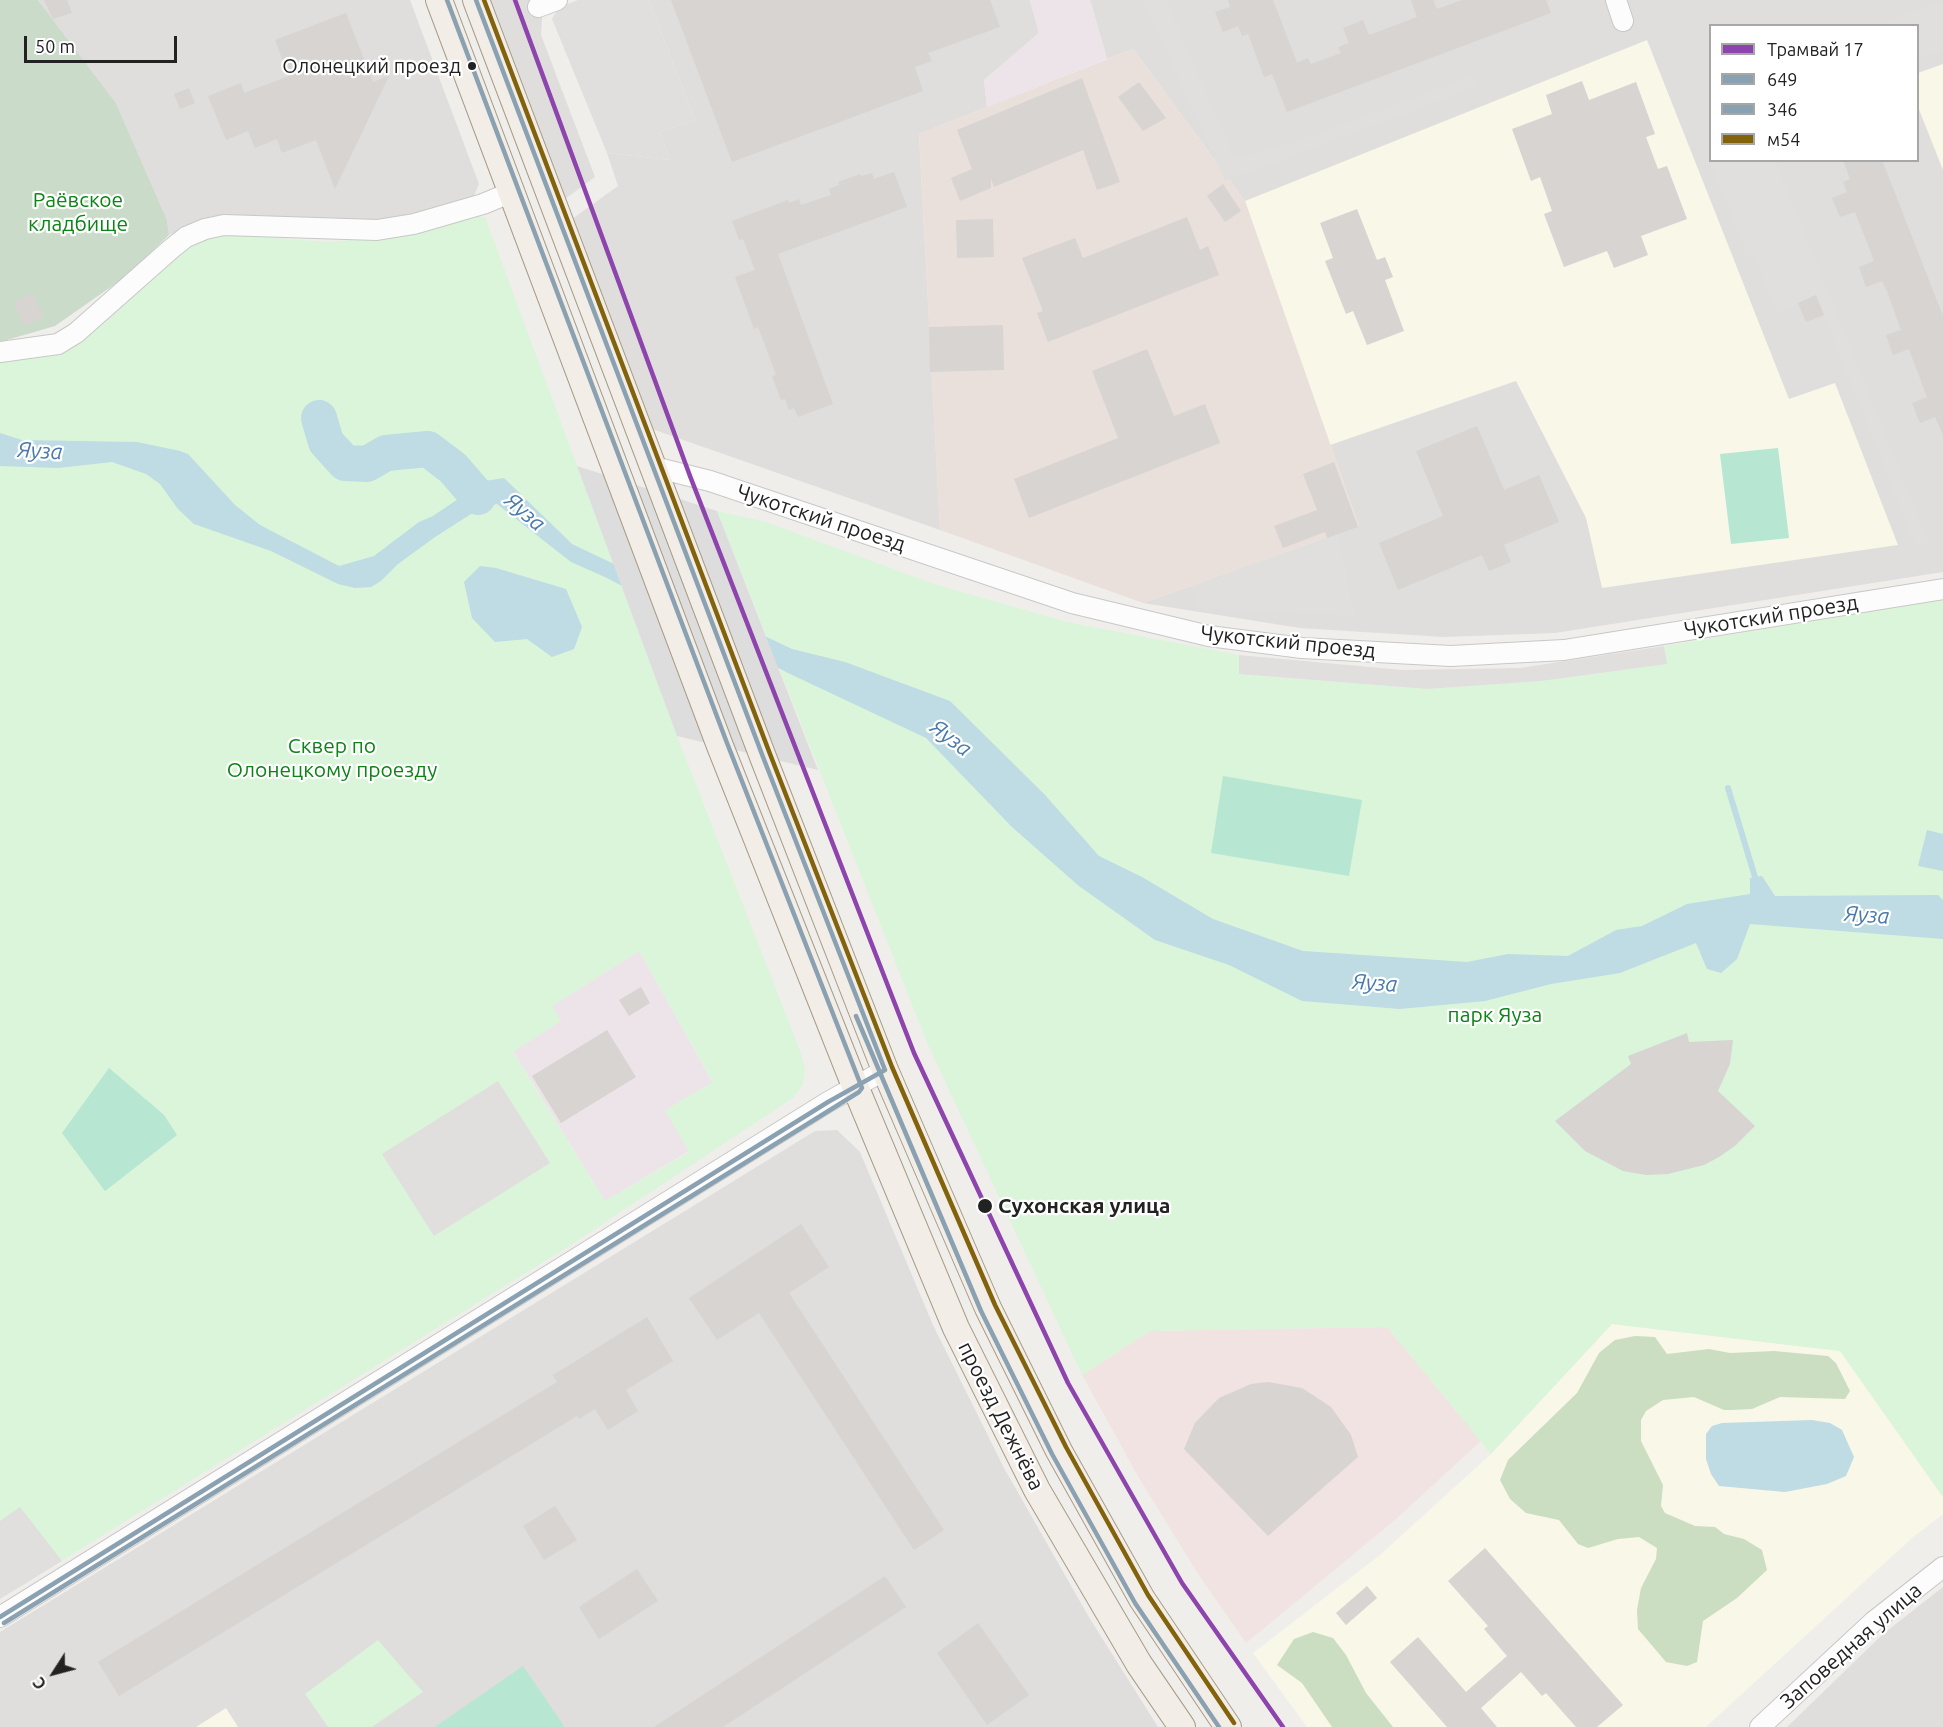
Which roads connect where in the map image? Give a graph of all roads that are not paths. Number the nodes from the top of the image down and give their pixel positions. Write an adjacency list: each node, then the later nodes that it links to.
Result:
1 (440, 0): 7 (main road, проезд Дежнёва)
2 (476, 0): 9 (main road, проезд Дежнёва)
3 (557, 0): 5 (street)
4 (1616, 0): 6 (street)
5 (538, 7)
6 (1623, 21)
7 (512, 192): 8 (street); 12 (main road, проезд Дежнёва)
8 (0, 352)
9 (654, 467): 10 (street, Чукотский проезд); 11 (main road, проезд Дежнёва)
10 (1943, 590)
11 (885, 1070): 12 (street); 16 (main road, проезд Дежнёва)
12 (855, 1086): 14 (street); 15 (main road, проезд Дежнёва)
13 (1943, 1567): 17 (street, Заповедная улица)
14 (0, 1617)
15 (1182, 1727)
16 (1228, 1727)
17 (1760, 1727)

